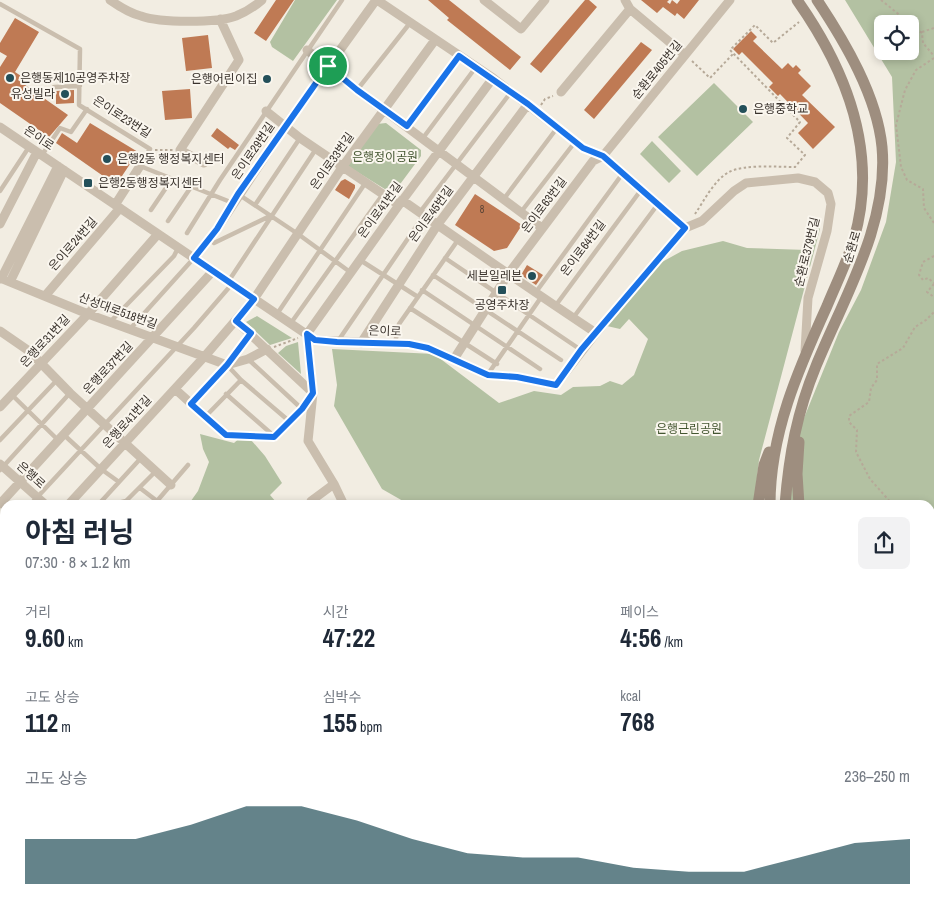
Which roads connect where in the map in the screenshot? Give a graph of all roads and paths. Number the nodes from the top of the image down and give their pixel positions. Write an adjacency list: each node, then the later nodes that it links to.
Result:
1 (110, 0): 15 (street)
2 (262, 0): 15 (street)
3 (342, 0): 20 (lane)
4 (376, 0): 16 (street); 25 (street, 은이로29번길)
5 (484, 0): 6 (street)
6 (544, 0)
7 (625, 0): 13 (street)
8 (730, 0): 22 (street, 순환로405번길)
9 (797, 0): 14 (main road, 순환로)
10 (817, 0): 153 (main road, 순환로)
11 (882, 0): 18 (path)
12 (0, 4): 29 (lane, 은이로23번길)
13 (630, 9): 22 (street); 33 (street)
14 (808, 15): 21 (path); 138 (main road, 순환로)
15 (220, 19): 47 (street)
16 (410, 22): 19 (street); 31 (lane)
17 (934, 28): 18 (path)
18 (922, 33): 24 (path)
19 (434, 40): 23 (street); 36 (street, 은이로33번길)
20 (307, 50): 25 (street); 37 (lane)
21 (733, 54): 26 (path); 81 (path)
22 (685, 55): 50 (street, 순환로405번길)
23 (459, 56): 27 (street); 39 (lane)
24 (934, 57): 79 (path)
25 (328, 66): 31 (street); 38 (street, 은이로29번길)
26 (697, 66)
27 (476, 67): 28 (street); 43 (lane)
28 (492, 78): 32 (street); 49 (street, 은이로41번길)
29 (80, 86): 30 (lane); 35 (lane, 은이로23번길)
30 (54, 87)
31 (357, 90): 36 (street)
32 (511, 92): 34 (street); 51 (lane)
33 (561, 92)
34 (528, 104): 41 (street); 57 (street, 은이로45번길)
35 (87, 109): 46 (lane, 은이로23번길); 48 (lane)
36 (384, 109): 39 (street); 54 (street, 은이로33번길)
37 (266, 111): 38 (street); 63 (lane)
38 (286, 125): 42 (street); 64 (street, 은이로29번길)
39 (407, 126): 43 (street)
40 (0, 127): 48 (street, 은이로)
41 (558, 127): 44 (street); 66 (lane)
42 (300, 138): 45 (street); 71 (lane)
43 (424, 138): 49 (street)
44 (575, 141): 50 (street); 73 (lane, 은이로63번길)
45 (316, 149): 54 (street); 75 (lane)
46 (150, 150): 47 (path); 53 (lane, 은이로23번길)
47 (180, 150): 52 (street)
48 (36, 151): 55 (street, 은이로); 62 (lane); 77 (street)
49 (440, 151): 51 (street); 67 (street, 은이로41번길)
50 (603, 156): 56 (street); 80 (street, 은이로63번길)
51 (456, 163): 57 (street); 74 (lane)
52 (204, 164)
53 (140, 166): 58 (lane); 70 (street, 은이로23번길)
54 (343, 166): 59 (street); 84 (street, 은이로33번길)
55 (61, 168): 70 (street, 은이로); 99 (street)
56 (623, 173): 61 (street); 105 (lane)
57 (474, 178): 66 (street); 78 (street, 은이로45번길)
58 (172, 179): 60 (lane); 72 (lane)
59 (366, 182): 65 (street); 87 (lane)
60 (191, 187): 63 (lane); 76 (lane)
61 (642, 189): 69 (street); 110 (lane, 은이로64번길)
62 (0, 190)
63 (210, 194): 68 (lane); 82 (lane)
64 (238, 194): 68 (street, 은이로29번길); 71 (lane, 은이로29번길)
65 (383, 194): 67 (street); 93 (lane)
66 (503, 200): 73 (street)
67 (400, 202): 74 (street); 92 (street, 은이로41번길)
68 (233, 203): 85 (street, 은이로29번길)
69 (658, 203): 81 (street); 117 (lane)
70 (117, 206): 83 (street, 은이로); 106 (street, 은이로24번길)
71 (255, 206): 75 (lane, 은이로29번길)
72 (151, 210)
73 (521, 212): 80 (street)
74 (422, 214): 78 (street); 97 (lane)
75 (271, 216): 84 (lane, 은이로29번길); 85 (lane); 100 (lane)
76 (168, 221)
77 (0, 224)
78 (438, 224): 86 (street); 102 (street, 은이로45번길)
79 (934, 224)
80 (542, 228): 96 (street, 은이로63번길)
81 (685, 228): 125 (street); 138 (street, 순환로379번길)
82 (187, 233)
83 (158, 234): 88 (street, 은이로); 114 (street)
84 (298, 234): 87 (lane, 은이로29번길); 109 (street, 은이로33번길)
85 (209, 239): 90 (street, 은이로29번길)
86 (459, 239): 91 (lane); 96 (street)
87 (320, 250): 93 (lane, 은이로29번길); 115 (lane)
88 (176, 252): 90 (street, 은이로); 119 (lane)
89 (934, 256): 101 (path)
90 (194, 258): 94 (street, 은이로); 122 (lane)
91 (445, 258): 98 (lane); 104 (lane)
92 (359, 260): 95 (street, 은이로41번길); 97 (lane)
93 (336, 262): 95 (lane, 은이로29번길); 120 (lane)
94 (213, 271): 100 (street, 은이로); 128 (street, 은행로37번길)
95 (350, 272): 127 (street, 은이로41번길)
96 (509, 273): 104 (street, 은이로63번길); 105 (street)
97 (383, 275): 102 (lane); 129 (lane)
98 (433, 275): 103 (lane); 112 (lane)
99 (4, 280): 106 (street, 산성대로518번길)
100 (230, 283): 109 (street, 은이로); 133 (lane)
101 (934, 283): 108 (path)
102 (397, 284): 107 (lane); 130 (street, 은이로45번길)
103 (422, 290): 107 (lane); 121 (lane)
104 (496, 293): 112 (street, 은이로63번길); 116 (lane)
105 (539, 295): 110 (street); 116 (lane)
106 (44, 296): 114 (street, 산성대로518번길)
107 (418, 297): 111 (lane)
108 (934, 297)
109 (254, 299): 115 (street, 은이로); 118 (street)
110 (556, 305): 117 (street)
111 (410, 308): 131 (lane); 132 (lane)
112 (485, 309): 121 (street, 은이로63번길); 124 (lane)
113 (934, 312): 195 (path)
114 (88, 314): 119 (street, 산성대로518번길); 143 (street, 은행로31번길)
115 (277, 314): 120 (street, 은이로)
116 (528, 315): 124 (lane); 136 (lane)
117 (573, 318): 125 (street)
118 (236, 321): 126 (street); 137 (street)
119 (110, 322): 122 (street, 산성대로518번길)
120 (290, 323): 127 (street, 은이로)
121 (475, 326): 131 (street, 은이로63번길); 134 (lane)
122 (130, 329): 128 (street, 산성대로518번길)
123 (0, 331): 143 (street)
124 (518, 331): 134 (lane); 141 (lane)
125 (596, 332): 136 (street)
126 (251, 333): 135 (street); 144 (lane)
127 (307, 334): 129 (street, 은이로); 135 (path); 151 (street)
128 (153, 337): 133 (street, 산성대로518번길); 157 (street, 은행로37번길)
129 (337, 342): 130 (street, 은이로)
130 (361, 343): 132 (street, 은이로)
131 (463, 343): 140 (street, 은이로63번길); 142 (lane)
132 (395, 344): 140 (street, 은이로)
133 (176, 345): 137 (street, 산성대로518번길); 162 (lane)
134 (508, 347): 142 (lane); 145 (lane)
135 (267, 349): 139 (street); 151 (street)
136 (581, 350): 146 (street)
137 (205, 356): 144 (street, 산성대로518번길); 149 (street, 은행로41번길)
138 (804, 357): 164 (main road, 순환로)
139 (248, 359): 144 (street); 158 (lane)
140 (454, 359): 146 (street, 은이로)
141 (561, 360)
142 (497, 364): 146 (lane)
143 (40, 365): 147 (street); 154 (street, 은행로31번길)
144 (227, 365): 148 (lane, 산성대로518번길); 155 (lane)
145 (540, 369)
146 (488, 375)
147 (57, 380): 150 (street); 159 (lane)
148 (241, 380): 152 (lane); 161 (lane, 산성대로518번길)
149 (175, 389): 155 (street); 168 (street, 은행로41번길)
150 (70, 393): 157 (street); 163 (lane)
151 (313, 393): 158 (street); 177 (street)
152 (226, 394): 160 (lane); 166 (lane)
153 (806, 394): 193 (main road, 순환로); 194 (main road)
154 (12, 395): 156 (street, 은행로31번길); 159 (lane)
155 (191, 404): 160 (street)
156 (0, 407)
157 (88, 408): 162 (street); 165 (street, 은행로37번길)
158 (302, 409): 161 (street)
159 (28, 411): 163 (lane); 167 (lane)
160 (205, 417): 166 (street)
161 (290, 422): 166 (street)
162 (104, 423): 168 (street); 169 (lane)
163 (43, 424): 165 (lane); 172 (lane)
164 (780, 424): 191 (main road); 192 (main road, 순환로)
165 (60, 437): 169 (lane); 175 (street, 은행로37번길)
166 (274, 437)
167 (0, 440)
168 (126, 442): 170 (street); 173 (street, 은행로41번길)
169 (80, 450): 173 (lane); 180 (lane)
170 (142, 457): 174 (street); 176 (lane)
171 (188, 465): 178 (lane)
172 (1, 467): 175 (street, 은행로)
173 (101, 470): 176 (lane); 184 (street, 은행로41번길)
174 (156, 471): 178 (street); 179 (lane)
175 (21, 482): 180 (street, 은행로); 181 (street, 은행로37번길)
176 (119, 482): 185 (lane)
177 (334, 484): 189 (street); 190 (street)
178 (171, 485): 188 (lane)
179 (140, 488): 186 (lane); 187 (lane)
180 (37, 497): 182 (lane); 183 (street, 은행로)
181 (4, 500)
182 (34, 500)
183 (40, 500)
184 (73, 500)
185 (103, 500)
186 (127, 500)
187 (156, 500)
188 (158, 500)
189 (312, 500)
190 (342, 500)
191 (759, 500)
192 (770, 500)
193 (785, 500)
194 (800, 500)
195 (889, 500)

